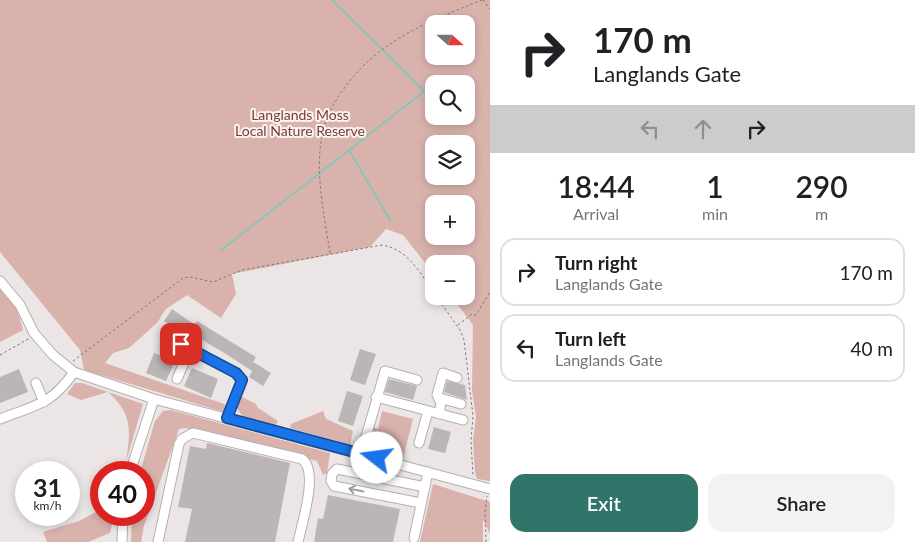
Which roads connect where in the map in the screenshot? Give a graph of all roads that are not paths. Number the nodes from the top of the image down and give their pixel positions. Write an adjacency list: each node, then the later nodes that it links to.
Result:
1 (0, 281): 2 (street)
2 (70, 370): 9 (street); 10 (street)
3 (457, 378): 8 (street)
4 (177, 379): 14 (street)
5 (417, 380): 7 (street)
6 (36, 384): 10 (street)
7 (376, 397): 12 (street); 18 (street)
8 (440, 398): 11 (street); 13 (street)
9 (154, 399): 14 (street); 19 (street)
10 (44, 402): 15 (street)
11 (461, 404)
12 (428, 411): 13 (street); 17 (street)
13 (439, 414): 16 (street)
14 (227, 418): 18 (street)
15 (0, 419)
16 (463, 420)
17 (419, 443)
18 (361, 454): 20 (street)
19 (134, 461)
20 (428, 472): 21 (street); 22 (street)
21 (425, 487): 23 (street); 23 (street, one-way to 21)
22 (490, 489)
23 (421, 503): 25 (street)
24 (123, 526): 26 (street)
25 (414, 538)
26 (122, 542)
27 (158, 542): 28 (street)
28 (298, 542)

